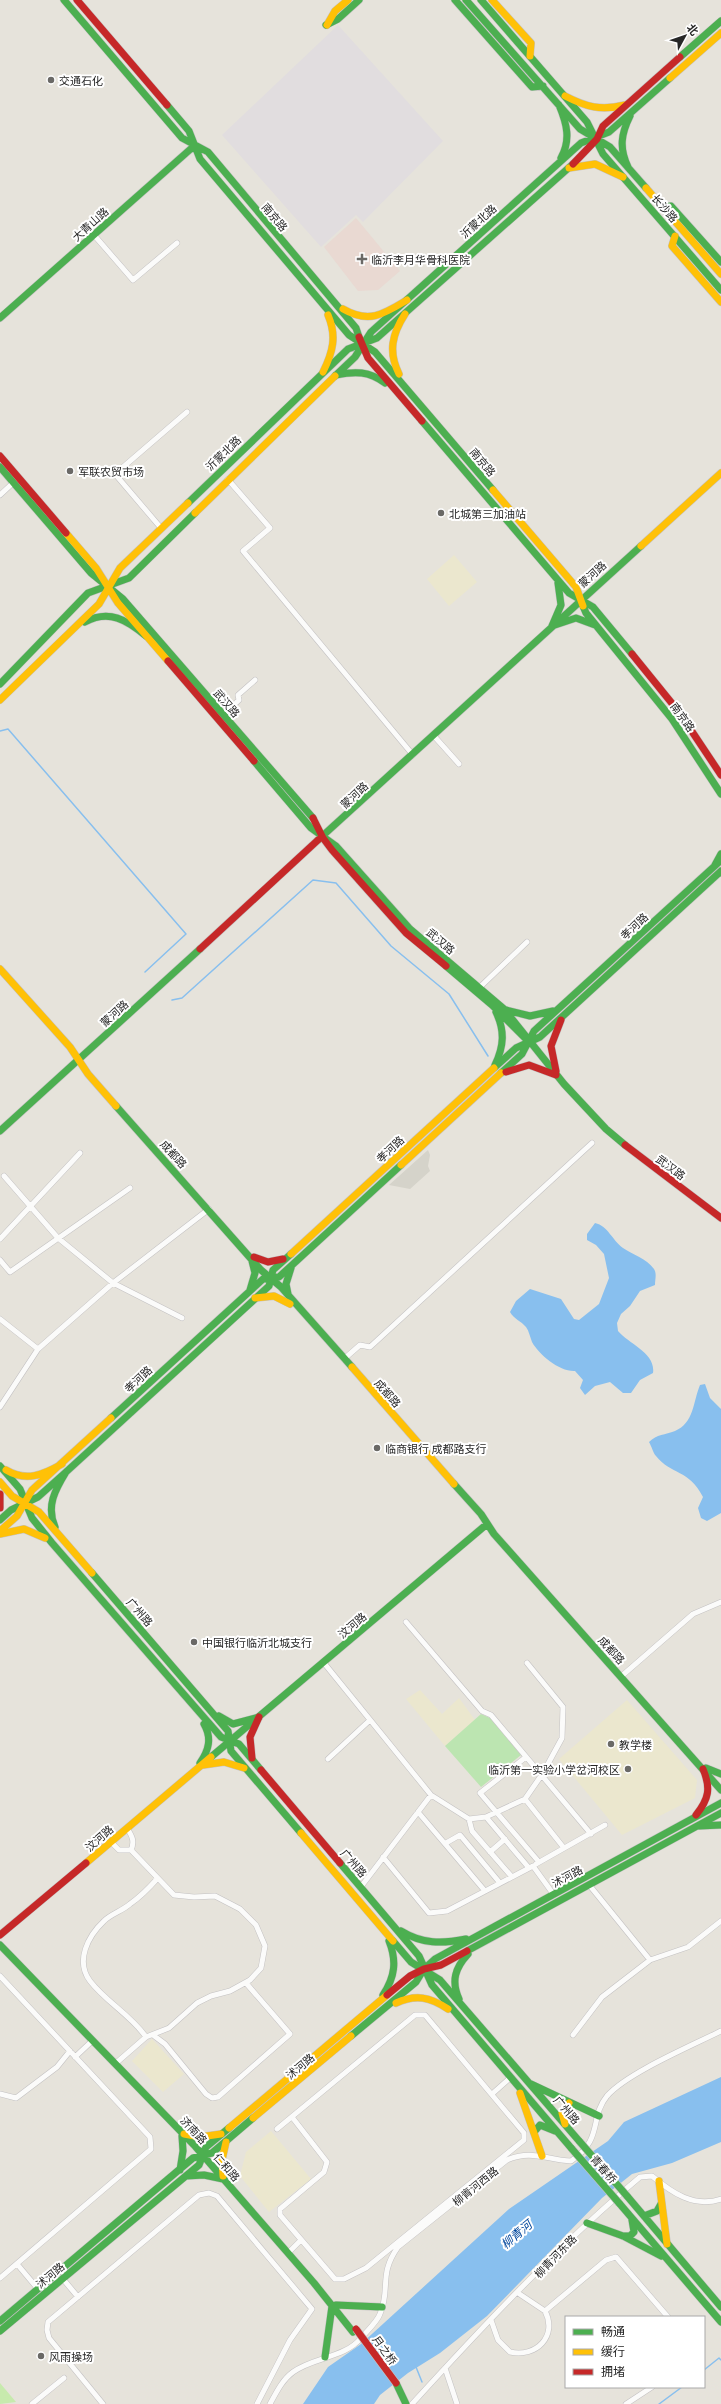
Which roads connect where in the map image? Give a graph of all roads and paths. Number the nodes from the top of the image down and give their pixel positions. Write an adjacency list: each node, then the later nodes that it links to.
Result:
1 (64, 0): 19 (main road, 南京路)
2 (77, 0): 19 (main road, 南京路)
3 (348, 0): 4 (main road)
4 (359, 0)
5 (455, 0): 9 (main road)
6 (481, 0): 12 (main road, 长沙路)
7 (492, 0): 12 (main road)
8 (468, 2): 9 (main road); 13 (main road, 长沙路)
9 (470, 18): 13 (main road)
10 (721, 21): 15 (main road, 沂蒙北路)
11 (721, 33): 17 (main road, 沂蒙北路)
12 (530, 56): 14 (main road, 长沙路)
13 (543, 86): 16 (main road, 长沙路)
14 (565, 96): 15 (main road); 18 (main road, 长沙路)
15 (627, 104): 18 (main road, 沂蒙北路)
16 (559, 105): 18 (main road, 长沙路); 20 (main road)
17 (631, 113): 18 (main road, 沂蒙北路); 21 (main road)
18 (597, 139): 20 (main road, 沂蒙北路); 21 (main road, 长沙路); 22 (main road, 沂蒙北路); 23 (main road, 长沙路)
19 (194, 146): 25 (main road, 大青山路); 31 (main road, 南京路); 33 (main road, 南京路)
20 (555, 167): 32 (main road, 沂蒙北路)
21 (628, 167): 24 (main road, 长沙路)
22 (568, 168): 23 (main road); 35 (main road, 沂蒙北路)
23 (623, 177): 26 (main road, 长沙路)
24 (662, 207): 28 (main road); 29 (main road, 长沙路)
25 (94, 235): 27 (street); 36 (main road, 大青山路)
26 (675, 236): 30 (main road, 长沙路); 34 (main road)
27 (177, 243)
28 (721, 262)
29 (721, 274)
30 (721, 290)
31 (327, 295): 32 (main road); 37 (main road, 南京路)
32 (407, 300): 37 (main road, 沂蒙北路)
33 (321, 302): 37 (main road, 南京路); 38 (main road)
34 (721, 302)
35 (405, 314): 37 (main road, 沂蒙北路); 40 (main road)
36 (0, 318)
37 (362, 345): 38 (main road, 沂蒙北路); 39 (main road, 沂蒙北路); 40 (main road, 南京路); 41 (main road, 南京路)
38 (323, 372): 49 (main road, 沂蒙北路)
39 (336, 375): 41 (main road); 46 (main road, 沂蒙北路)
40 (410, 393): 52 (main road, 南京路)
41 (403, 399): 50 (main road, 南京路)
42 (187, 412): 49 (street)
43 (0, 456): 51 (main road, 武汉路)
44 (0, 466): 47 (main road, 武汉路)
45 (721, 473): 52 (main road, 蒙河路)
46 (227, 480): 51 (main road, 沂蒙北路); 62 (street)
47 (14, 482): 48 (street); 51 (main road, 武汉路)
48 (0, 495)
49 (162, 528): 51 (main road, 沂蒙北路)
50 (555, 578): 52 (main road, 南京路); 53 (main road)
51 (108, 587): 55 (main road, 沂蒙北路); 56 (main road, 武汉路); 58 (main road, 沂蒙北路); 60 (main road, 武汉路)
52 (580, 599): 53 (main road, 蒙河路); 54 (main road, 南京路); 64 (main road, 南京路)
53 (552, 626): 54 (main road); 61 (main road, 蒙河路)
54 (596, 626): 65 (main road, 南京路)
55 (69, 633): 56 (main road); 59 (main road, 沂蒙北路)
56 (146, 636): 66 (main road, 武汉路)
57 (254, 680): 60 (street)
58 (0, 684)
59 (0, 700)
60 (223, 715): 66 (main road, 武汉路)
61 (434, 736): 62 (main road, 蒙河路); 63 (street)
62 (413, 755): 66 (main road, 蒙河路)
63 (459, 764)
64 (721, 775)
65 (721, 794)
66 (323, 838): 73 (main road, 武汉路); 74 (main road, 武汉路); 79 (main road, 蒙河路)
67 (721, 854): 68 (main road)
68 (718, 862): 76 (main road, 孝河路)
69 (720, 872): 77 (main road, 孝河路)
70 (527, 942): 73 (street)
71 (0, 969): 79 (main road, 成都路)
72 (0, 974): 79 (main road, 成都路)
73 (480, 987): 75 (main road, 武汉路)
74 (492, 1005): 78 (main road, 武汉路); 80 (main road)
75 (504, 1009): 76 (main road); 78 (main road, 武汉路)
76 (559, 1009): 78 (main road, 孝河路)
77 (562, 1017): 78 (main road, 孝河路); 82 (main road)
78 (529, 1042): 80 (main road, 孝河路); 81 (main road, 孝河路); 82 (main road, 武汉路)
79 (79, 1060): 83 (main road, 蒙河路); 89 (main road, 成都路); 93 (main road, 成都路)
80 (493, 1069): 94 (main road, 孝河路)
81 (500, 1074): 82 (main road); 96 (main road, 孝河路)
82 (557, 1075): 90 (main road, 武汉路)
83 (0, 1131)
84 (592, 1143): 105 (street)
85 (80, 1153): 88 (street)
86 (4, 1176): 88 (street)
87 (130, 1188): 91 (street)
88 (31, 1206): 91 (street); 92 (street)
89 (208, 1209): 93 (main road, 成都路); 98 (street)
90 (721, 1218)
91 (58, 1238): 95 (street); 98 (street)
92 (0, 1239)
93 (252, 1256): 94 (main road); 97 (main road, 成都路); 99 (main road)
94 (287, 1258): 97 (main road, 孝河路)
95 (0, 1260)
96 (292, 1264): 97 (main road, 孝河路); 101 (main road)
97 (271, 1278): 99 (main road, 孝河路); 100 (main road, 孝河路); 101 (main road, 成都路)
98 (113, 1283): 102 (street); 104 (street)
99 (250, 1292): 107 (main road, 孝河路)
100 (255, 1298): 101 (main road); 109 (main road, 孝河路)
101 (290, 1300): 105 (main road, 成都路); 115 (main road, 成都路)
102 (182, 1318)
103 (0, 1319): 104 (street)
104 (38, 1349): 106 (street)
105 (344, 1359): 115 (main road, 成都路)
106 (0, 1407)
107 (62, 1464): 108 (main road); 112 (main road, 孝河路)
108 (0, 1466): 112 (main road, 广州路)
109 (66, 1472): 112 (main road, 孝河路); 117 (main road)
110 (0, 1482): 112 (main road, 广州路)
111 (0, 1494): 113 (main road)
112 (25, 1503): 114 (main road, 孝河路); 116 (main road, 孝河路); 117 (main road, 广州路); 118 (main road, 广州路)
113 (0, 1508)
114 (0, 1520)
115 (487, 1524): 121 (main road, 汶河路); 123 (main road, 成都路); 133 (main road, 成都路)
116 (0, 1533): 118 (main road)
117 (60, 1537): 124 (main road, 广州路)
118 (52, 1543): 125 (main road, 广州路)
119 (721, 1602): 123 (street)
120 (406, 1622): 129 (street)
121 (324, 1662): 126 (main road, 汶河路); 127 (street)
122 (527, 1664): 136 (street)
123 (624, 1674): 133 (main road, 成都路)
124 (207, 1707): 126 (main road); 128 (main road, 广州路)
125 (198, 1712): 128 (main road, 广州路); 132 (main road)
126 (259, 1717): 128 (main road, 汶河路); 131 (main road)
127 (370, 1720): 130 (street); 139 (street)
128 (229, 1741): 131 (main road, 广州路); 132 (main road, 汶河路); 134 (main road, 广州路)
129 (526, 1756): 136 (street); 143 (street)
130 (328, 1759)
131 (252, 1760): 166 (main road, 广州路)
132 (201, 1764): 134 (main road); 151 (main road, 汶河路); 171 (main road, 汶河路)
133 (704, 1768): 135 (main road); 137 (main road, 成都路); 138 (main road, 成都路); 147 (main road)
134 (247, 1770): 172 (main road, 广州路)
135 (721, 1774)
136 (541, 1775): 140 (street); 152 (street)
137 (721, 1784)
138 (721, 1790)
139 (431, 1795): 142 (street); 146 (street)
140 (524, 1800): 143 (street); 156 (street)
141 (721, 1803): 147 (main road, 沭河路)
142 (418, 1812): 155 (street); 159 (street)
143 (497, 1812): 145 (street); 160 (street)
144 (721, 1813): 150 (main road, 沭河路)
145 (486, 1817): 146 (street); 153 (street)
146 (469, 1819): 158 (street)
147 (693, 1819): 168 (main road, 沭河路)
148 (605, 1825): 152 (street)
149 (721, 1825): 150 (main road)
150 (697, 1826): 165 (main road, 沭河路)
151 (127, 1828): 154 (main road, 汶河路); 157 (street)
152 (590, 1834): 156 (street)
153 (505, 1839): 158 (street); 161 (street)
154 (111, 1842): 157 (street); 173 (main road, 汶河路)
155 (446, 1843): 164 (street); 167 (street)
156 (564, 1848): 160 (street)
157 (131, 1850): 163 (street)
158 (490, 1852): 162 (street)
159 (383, 1857): 166 (street); 167 (street)
160 (539, 1862): 161 (street)
161 (531, 1867): 162 (street); 168 (street)
162 (512, 1877): 164 (street)
163 (157, 1879): 180 (street); 188 (street)
164 (500, 1883): 167 (street)
165 (590, 1886): 175 (main road, 沭河路); 177 (street)
166 (360, 1888): 170 (main road, 广州路)
167 (486, 1891)
168 (554, 1895): 174 (main road, 沭河路)
169 (721, 1921): 177 (street)
170 (391, 1924): 174 (main road); 178 (main road, 广州路)
171 (0, 1932)
172 (385, 1932): 178 (main road, 广州路); 181 (main road)
173 (0, 1935)
174 (477, 1936): 178 (main road, 沭河路)
175 (478, 1945): 178 (main road, 沭河路); 182 (main road)
176 (0, 1946): 189 (main road, 济南路); 192 (main road, 济南路)
177 (650, 1960): 187 (street)
178 (424, 1969): 181 (main road, 沭河路); 182 (main road, 广州路); 183 (main road, 沭河路); 184 (main road, 广州路)
179 (0, 1976): 190 (street)
180 (246, 1983): 186 (street); 186 (street)
181 (375, 2006): 205 (main road, 沭河路)
182 (466, 2010): 194 (main road, 广州路)
183 (382, 2011): 184 (main road); 207 (main road, 沭河路)
184 (456, 2014): 193 (main road, 广州路)
185 (721, 2031): 199 (street, 柳青河西路)
186 (152, 2035): 188 (street)
187 (574, 2035)
188 (146, 2037): 192 (street)
189 (91, 2042): 191 (street); 206 (main road, 济南路)
190 (70, 2051): 191 (street); 196 (street)
191 (75, 2057): 226 (street)
192 (115, 2064): 206 (main road, 济南路)
193 (510, 2078): 195 (main road, 广州路); 197 (street)
194 (526, 2081): 198 (main road); 201 (main road, 广州路)
195 (519, 2088): 203 (main road, 广州路); 204 (main road)
196 (0, 2094)
197 (492, 2094): 200 (street); 222 (street)
198 (569, 2103): 199 (main road); 201 (main road)
199 (599, 2116): 211 (street, 柳青河西路)
200 (292, 2117): 202 (street); 222 (street)
201 (565, 2125): 208 (main road, 广州路)
202 (277, 2129)
203 (556, 2131): 204 (main road); 209 (main road, 广州路)
204 (534, 2132): 211 (main road)
205 (222, 2134): 206 (main road); 210 (main road, 沭河路)
206 (183, 2135): 210 (main road, 济南路); 212 (main road)
207 (226, 2142): 210 (main road, 沭河路); 214 (main road)
208 (580, 2142): 218 (main road, 青春桥, bridge)
209 (572, 2149): 219 (main road, 青春桥, bridge)
210 (202, 2156): 212 (main road, 沭河路); 213 (main road, 沭河路); 214 (main road, 仁和路)
211 (542, 2156): 233 (street, 柳青河西路)
212 (180, 2170): 229 (main road, 沭河路)
213 (186, 2176): 214 (main road); 228 (main road, 沭河路)
214 (223, 2178): 224 (main road, 仁和路); 232 (main road, 仁和路)
215 (659, 2181): 216 (street, 柳青河东路); 217 (main road); 220 (street, 柳青河东路)
216 (721, 2199)
217 (661, 2204): 218 (main road); 223 (main road)
218 (644, 2216): 223 (main road)
219 (632, 2218): 221 (main road); 225 (main road)
220 (587, 2223): 221 (main road); 230 (street, 柳青河东路)
221 (623, 2236): 225 (main road)
222 (301, 2240): 224 (street)
223 (668, 2244): 234 (main road)
224 (290, 2251): 232 (main road, 仁和路)
225 (666, 2259): 239 (main road)
226 (17, 2264): 227 (street); 229 (street)
227 (0, 2278)
228 (63, 2279): 231 (street); 240 (main road, 沭河路)
229 (38, 2289): 238 (main road, 沭河路)
230 (518, 2294): 235 (street); 237 (street, 柳青河东路)
231 (78, 2297): 247 (street); 248 (street)
232 (334, 2306): 233 (main road); 241 (main road, 仁和路); 242 (main road)
233 (382, 2306): 242 (street, 柳青河西路)
234 (721, 2306)
235 (545, 2311): 236 (street); 237 (street)
236 (667, 2316)
237 (491, 2320): 243 (street, 柳青河东路)
238 (0, 2321)
239 (721, 2322)
240 (0, 2331)
241 (354, 2331): 250 (main road, 月之桥)
242 (325, 2357): 249 (street, 柳青河西路)
243 (445, 2368): 251 (street, 柳青河东路); 252 (street)
244 (64, 2378): 246 (street)
245 (650, 2388): 253 (street)
246 (32, 2404)
247 (103, 2404)
248 (257, 2404)
249 (270, 2404)
250 (404, 2404)
251 (412, 2404)
252 (457, 2404)
253 (626, 2404)

